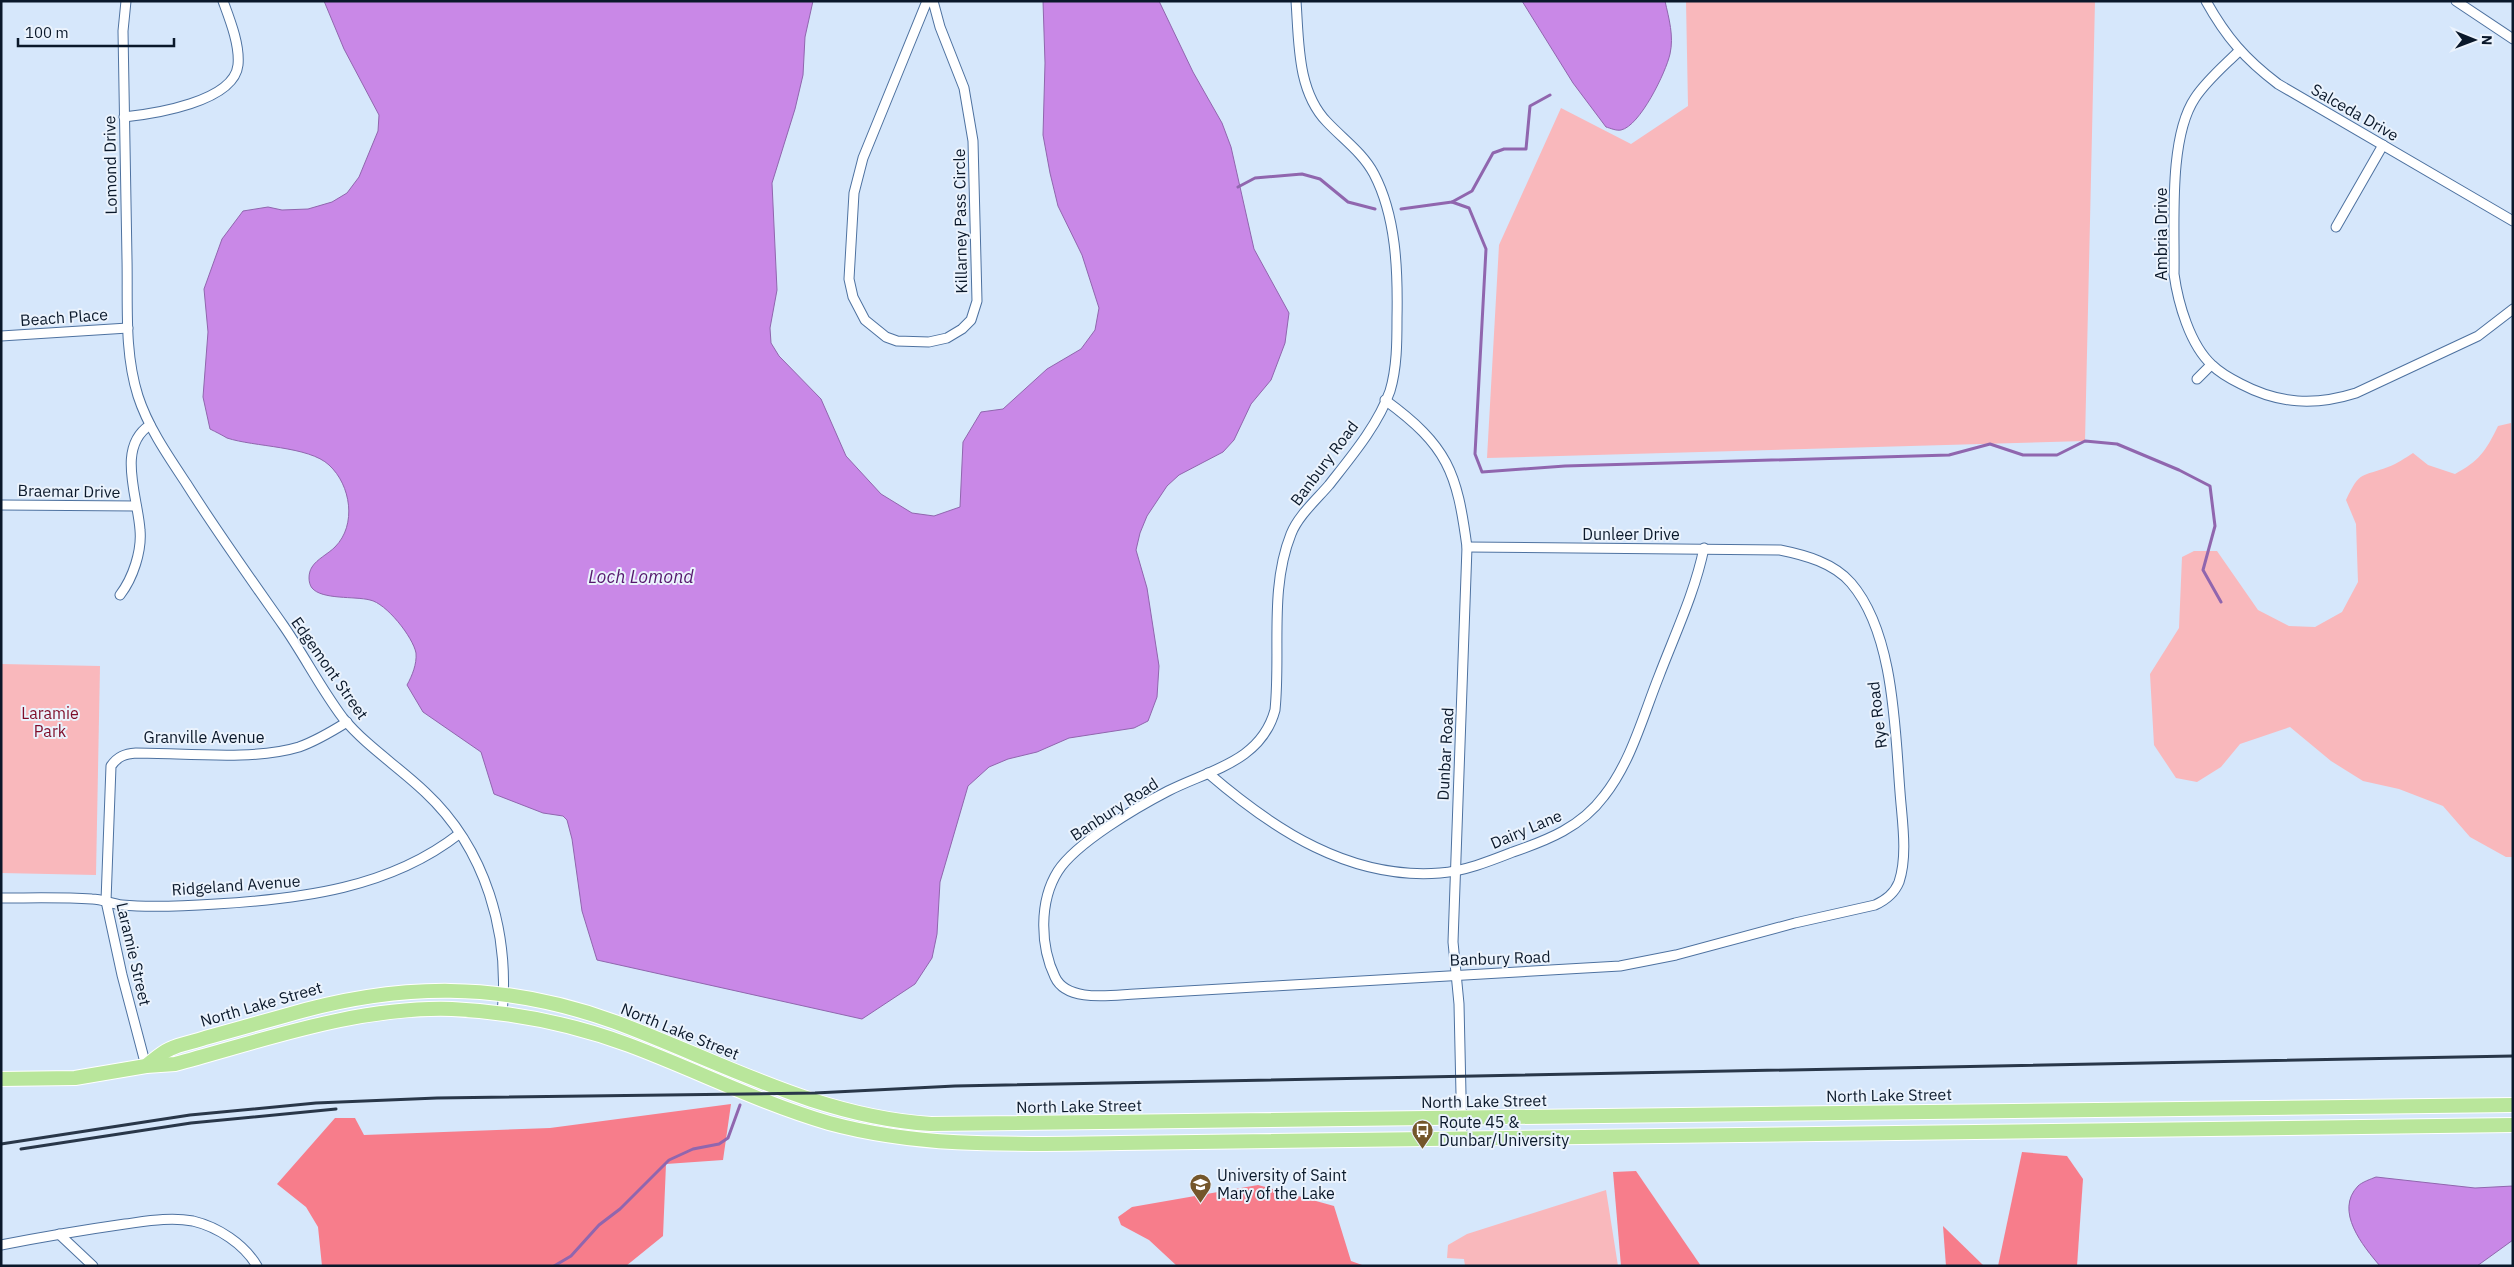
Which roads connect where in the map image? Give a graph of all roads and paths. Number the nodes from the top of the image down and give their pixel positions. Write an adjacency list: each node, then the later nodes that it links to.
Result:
1 (126, 1): 10 (street, Lomond Drive)
2 (223, 1): 10 (street)
3 (927, 1): 4 (street, Killarney Pass Circle)
4 (933, 1)
5 (1296, 1): 19 (street, Banbury Road)
6 (2206, 1): 9 (street, Salceda Drive)
7 (2456, 1): 8 (street)
8 (2513, 39)
9 (2239, 51): 11 (street, Salceda Drive); 17 (street, Ambria Drive)
10 (124, 117): 15 (street, Lomond Drive)
11 (2382, 145): 12 (street, Salceda Drive); 13 (street)
12 (2513, 221)
13 (2336, 227)
14 (2513, 309): 17 (street, Ambria Drive)
15 (128, 328): 16 (street, Beach Place); 20 (street, Edgemont Street)
16 (1, 336)
17 (2211, 365): 18 (street)
18 (2197, 379)
19 (1385, 400): 23 (street, Dunbar Road); 29 (street, Banbury Road)
20 (150, 425): 22 (street); 27 (street, Edgemont Street)
21 (1, 505): 22 (street, Braemar Drive)
22 (136, 506): 26 (street)
23 (1468, 547): 24 (street, Dunleer Drive); 31 (street, Dunbar Road)
24 (1704, 548): 25 (street, Dunleer Drive); 31 (street, Dairy Lane)
25 (1793, 553): 34 (street, Rye Road)
26 (120, 594)
27 (347, 722): 28 (street, Granville Avenue); 30 (street, Edgemont Street)
28 (116, 758): 33 (street, Laramie Street)
29 (1208, 773): 31 (street, Dairy Lane); 35 (street, Banbury Road)
30 (459, 834): 33 (street, Ridgeland Avenue); 36 (street, Edgemont Street)
31 (1454, 870): 35 (street, Dunbar Road)
32 (1, 898): 33 (street, Ridgeland Avenue)
33 (106, 901): 38 (street, Laramie Street)
34 (1875, 905): 35 (street, Banbury Road)
35 (1457, 974): 41 (street, Dunbar Road)
36 (504, 994): 37 (street, Edgemont Street); 38 (main road, North Lake Street); 41 (main road, North Lake Street)
37 (502, 1014): 38 (main road, North Lake Street); 43 (main road, North Lake Street)
38 (146, 1066): 39 (main road, North Lake Street)
39 (1, 1079)
40 (2513, 1105): 41 (main road, North Lake Street)
41 (1462, 1119): 43 (street, Dunbar Road)
42 (2513, 1125): 43 (main road, North Lake Street)
43 (1462, 1139)
44 (59, 1234): 45 (street); 46 (street); 47 (street)
45 (1, 1245)
46 (93, 1266)
47 (257, 1266)

